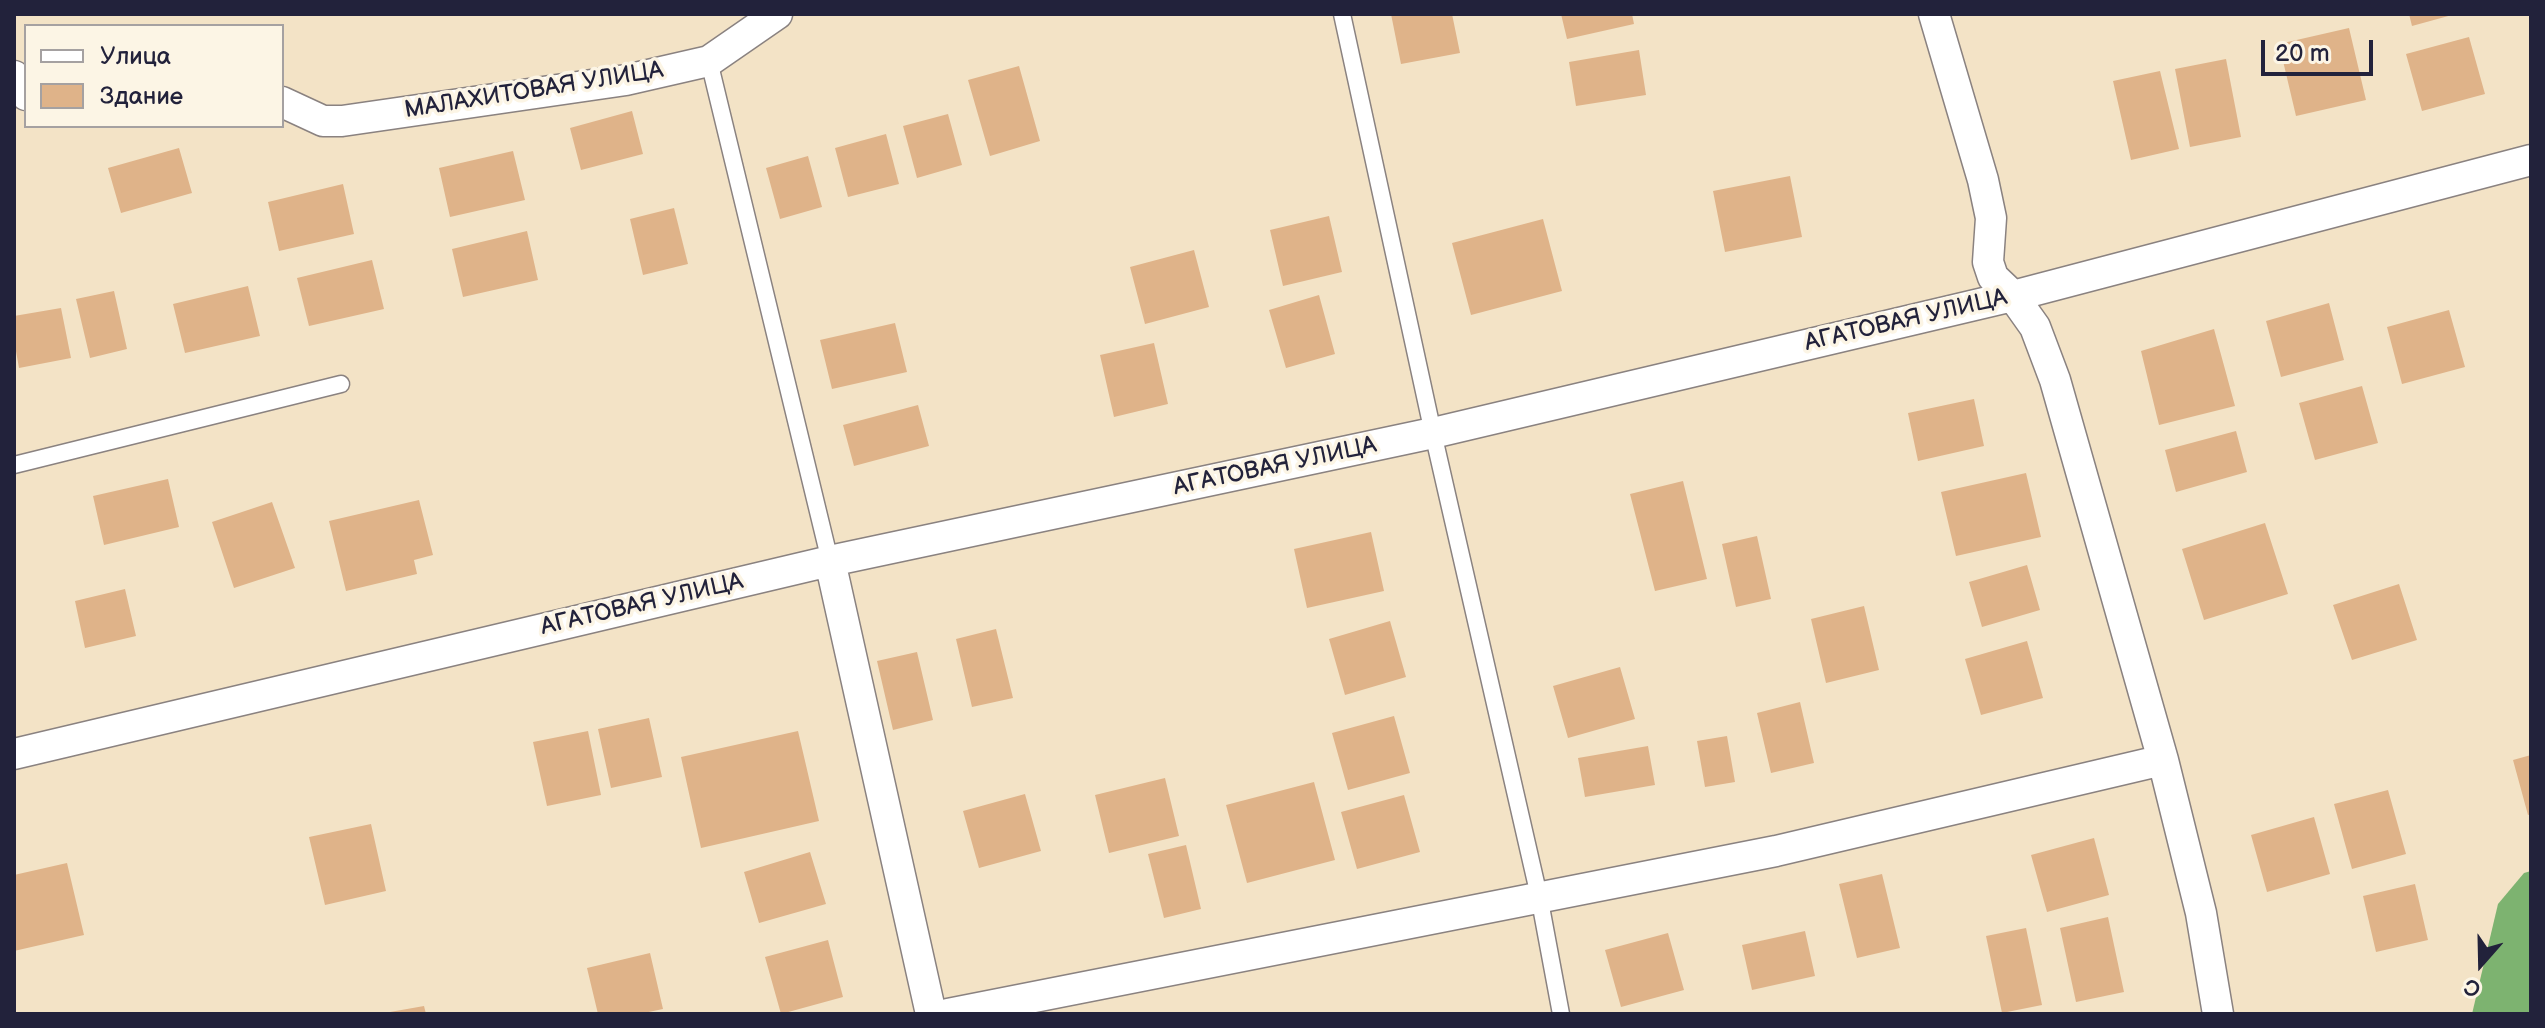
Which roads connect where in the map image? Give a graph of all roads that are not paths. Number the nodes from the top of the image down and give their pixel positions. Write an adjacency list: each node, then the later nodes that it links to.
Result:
1 (777, 14): 4 (street, МАЛАХИТОВАЯ УЛИЦА)
2 (1342, 14): 9 (lane)
3 (1934, 14): 7 (street)
4 (709, 61): 5 (street, МАЛАХИТОВАЯ УЛИЦА); 11 (lane)
5 (284, 103)
6 (2531, 160): 7 (street, АГАТОВАЯ УЛИЦА)
7 (2013, 296): 9 (street, АГАТОВАЯ УЛИЦА); 13 (street)
8 (341, 384): 10 (lane)
9 (1433, 433): 11 (street, АГАТОВАЯ УЛИЦА); 14 (lane)
10 (14, 465)
11 (830, 561): 12 (street, АГАТОВАЯ УЛИЦА); 15 (street)
12 (14, 754)
13 (2163, 760): 14 (street); 18 (street)
14 (1539, 896): 16 (street); 17 (lane)
15 (931, 1014)
16 (948, 1014)
17 (1561, 1014)
18 (2218, 1014)

